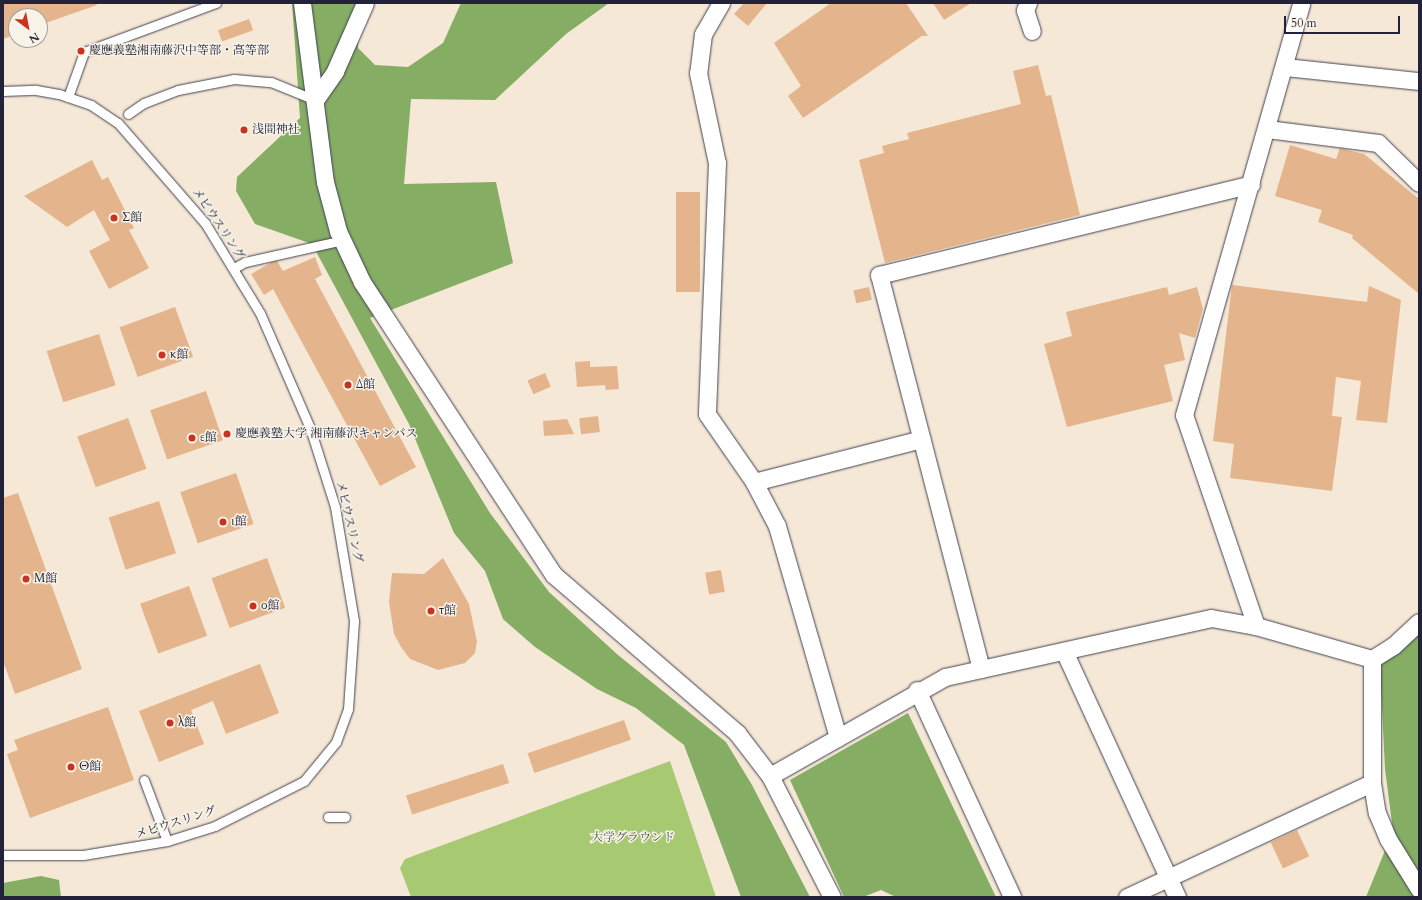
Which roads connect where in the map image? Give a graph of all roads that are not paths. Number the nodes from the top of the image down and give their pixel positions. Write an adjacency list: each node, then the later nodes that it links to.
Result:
1 (216, 3): 11 (lane)
2 (302, 3): 12 (street)
3 (364, 3): 12 (street)
4 (721, 3): 20 (street)
5 (1028, 3): 7 (street)
6 (1301, 3): 8 (street)
7 (1032, 31)
8 (1285, 67): 9 (street); 14 (street)
9 (1419, 81)
10 (3, 91): 11 (lane, メビウスリング)
11 (68, 97): 18 (lane, メビウスリング)
12 (315, 100): 13 (lane); 17 (street)
13 (128, 114)
14 (1267, 129): 15 (street); 16 (street)
15 (1419, 183)
16 (1251, 184): 19 (street); 22 (street)
17 (343, 240): 18 (lane); 28 (street)
18 (234, 268): 33 (lane, メビウスリング)
19 (922, 439): 20 (street); 25 (street)
20 (754, 482): 27 (street)
21 (1419, 622): 24 (street)
22 (1256, 626): 23 (street); 24 (street)
23 (1064, 651): 25 (street); 35 (street)
24 (1372, 659): 30 (street)
25 (981, 669): 26 (street)
26 (917, 690): 27 (street); 38 (street)
27 (838, 737): 28 (street)
28 (770, 776): 37 (street)
29 (144, 780): 33 (lane)
30 (1372, 783): 35 (street); 36 (street)
31 (328, 817): 32 (lane)
32 (345, 817)
33 (167, 841): 34 (lane, メビウスリング)
34 (3, 855)
35 (1169, 879): 39 (street); 40 (street)
36 (1419, 889)
37 (832, 897)
38 (1012, 897)
39 (1127, 897)
40 (1177, 897)

